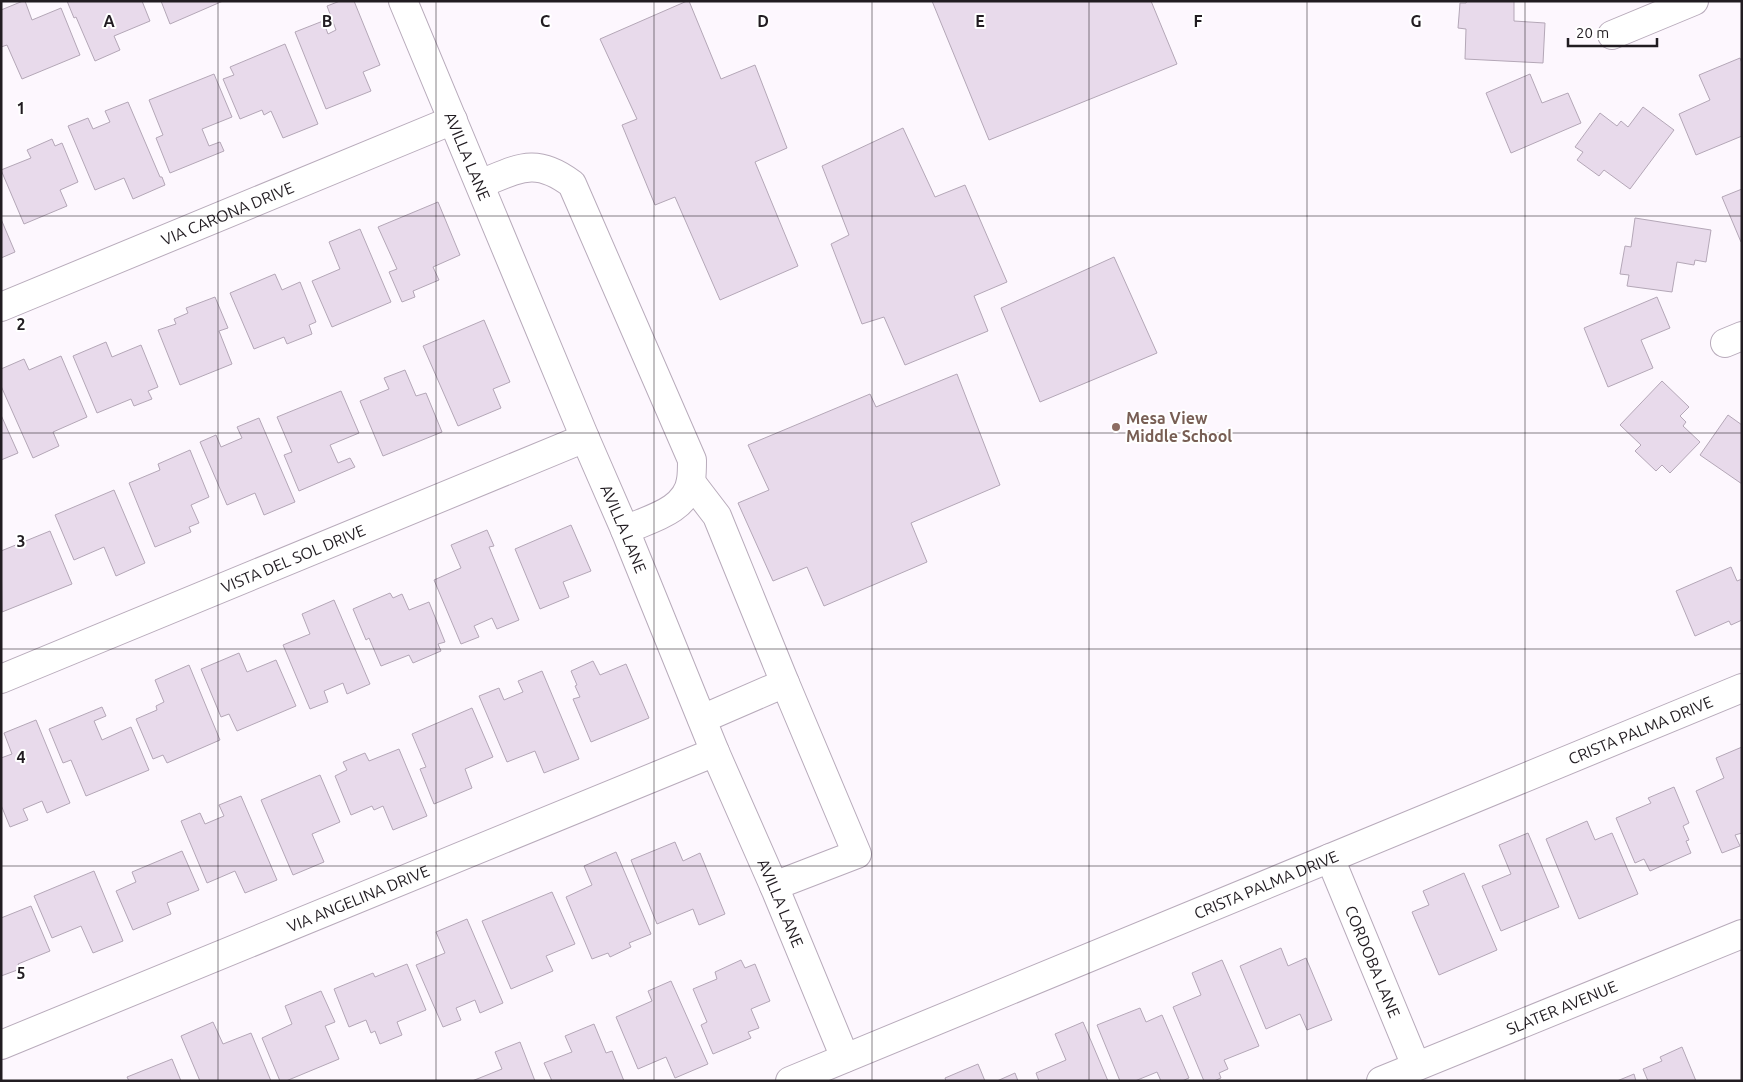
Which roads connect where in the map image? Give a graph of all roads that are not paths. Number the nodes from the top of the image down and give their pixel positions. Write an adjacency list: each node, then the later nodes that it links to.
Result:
1 (403, 1): 4 (street, AVILLA LANE)
2 (1694, 1): 3 (street)
3 (1612, 35)
4 (453, 120): 5 (street, AVILLA LANE); 6 (street, VIA CARONA DRIVE)
5 (480, 184): 7 (street, AVILLA LANE); 8 (street)
6 (1, 307)
7 (585, 438): 9 (street, AVILLA LANE); 10 (street, VISTA DEL SOL DRIVE)
8 (691, 482): 9 (street); 11 (street)
9 (625, 530): 13 (street, AVILLA LANE)
10 (1, 679)
11 (785, 683): 13 (street); 16 (street)
12 (1742, 688): 15 (street, CRISTA PALMA DRIVE)
13 (702, 719): 14 (street, AVILLA LANE)
14 (715, 752): 16 (street, AVILLA LANE); 18 (street, VIA ANGELINA DRIVE)
15 (1330, 858): 19 (street, CRISTA PALMA DRIVE); 20 (street, CORDOBA LANE)
16 (774, 886): 19 (street, AVILLA LANE)
17 (1742, 934): 20 (street, SLATER AVENUE)
18 (1, 1045)
19 (845, 1058): 21 (street, CRISTA PALMA DRIVE)
20 (1416, 1066): 22 (street, SLATER AVENUE)
21 (790, 1081)
22 (1381, 1081)

